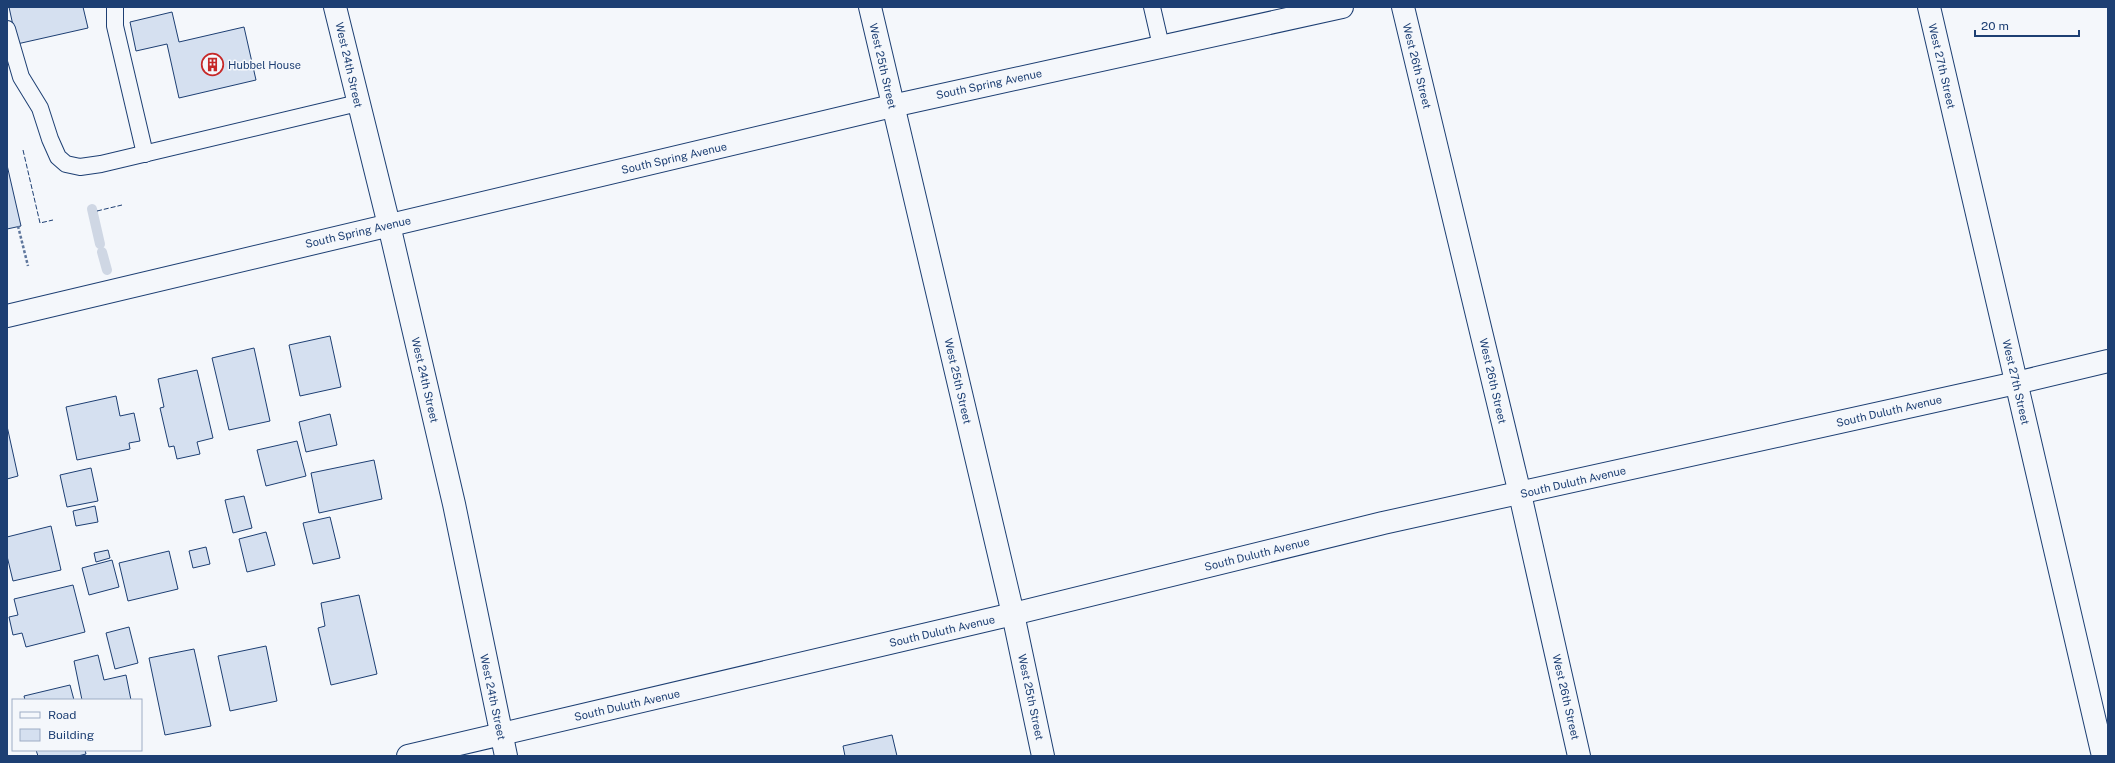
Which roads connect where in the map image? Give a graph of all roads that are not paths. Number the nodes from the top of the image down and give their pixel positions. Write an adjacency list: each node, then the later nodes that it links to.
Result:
1 (115, 7): 12 (lane)
2 (336, 7): 10 (street, West 24th Street)
3 (870, 7): 11 (street, West 25th Street)
4 (1152, 7): 9 (lane)
5 (1342, 7): 9 (street, South Spring Avenue)
6 (1403, 7): 17 (street, West 26th Street)
7 (1929, 7): 16 (street, West 27th Street)
8 (7, 29): 12 (lane)
9 (1161, 46): 11 (street, South Spring Avenue)
10 (358, 103): 12 (lane); 13 (street, West 24th Street)
11 (892, 106): 13 (street, South Spring Avenue); 18 (street, West 25th Street)
12 (145, 154)
13 (389, 225): 14 (street, South Spring Avenue); 19 (street, West 24th Street)
14 (7, 316)
15 (2108, 361): 16 (street, South Duluth Avenue)
16 (2016, 383): 17 (street, South Duluth Avenue); 24 (street, West 27th Street)
17 (1520, 494): 18 (street, South Duluth Avenue); 23 (street, West 26th Street)
18 (1013, 614): 19 (street, South Duluth Avenue); 22 (street, West 25th Street)
19 (501, 735): 20 (street, South Duluth Avenue); 21 (street, West 24th Street)
20 (408, 756)
21 (506, 756)
22 (1044, 756)
23 (1580, 756)
24 (2102, 756)

